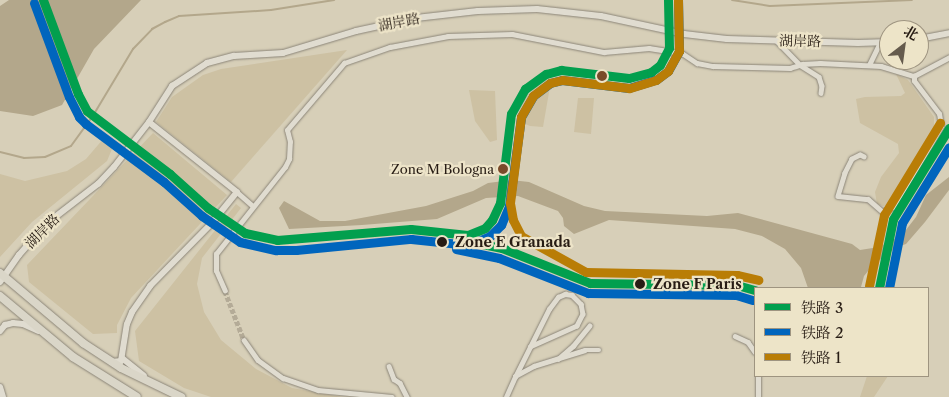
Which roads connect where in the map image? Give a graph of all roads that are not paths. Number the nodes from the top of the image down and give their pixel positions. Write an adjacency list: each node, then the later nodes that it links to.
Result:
1 (949, 33): 2 (street)
2 (929, 37)
3 (777, 40): 4 (street, 湖岸路); 7 (street); 11 (street, 湖岸路)
4 (879, 42)
5 (879, 44): 8 (street)
6 (949, 57): 9 (street)
7 (800, 65): 8 (street); 10 (street); 14 (street)
8 (868, 65): 9 (street)
9 (914, 76): 12 (street)
10 (821, 93)
11 (149, 122): 13 (street); 15 (street, 湖岸路)
12 (864, 157)
13 (237, 192): 14 (street); 26 (street)
14 (253, 206): 16 (street)
15 (1, 277): 28 (main road)
16 (225, 291)
17 (0, 296): 20 (main road)
18 (590, 326): 27 (street)
19 (0, 332): 20 (street)
20 (46, 335): 35 (main road)
21 (735, 336): 25 (street)
22 (244, 340): 37 (street)
23 (530, 347): 23 (street); 30 (street)
24 (599, 350): 27 (street)
25 (754, 351)
26 (122, 356): 28 (street); 33 (street)
27 (557, 360): 30 (street)
28 (112, 362): 33 (main road)
29 (389, 366): 38 (street)
30 (515, 377): 39 (street)
31 (758, 377): 40 (street)
32 (0, 387): 34 (street)
33 (158, 388): 36 (main road)
34 (3, 397)
35 (137, 397)
36 (181, 397)
37 (392, 397)
38 (406, 397)
39 (506, 397)
40 (758, 397)

